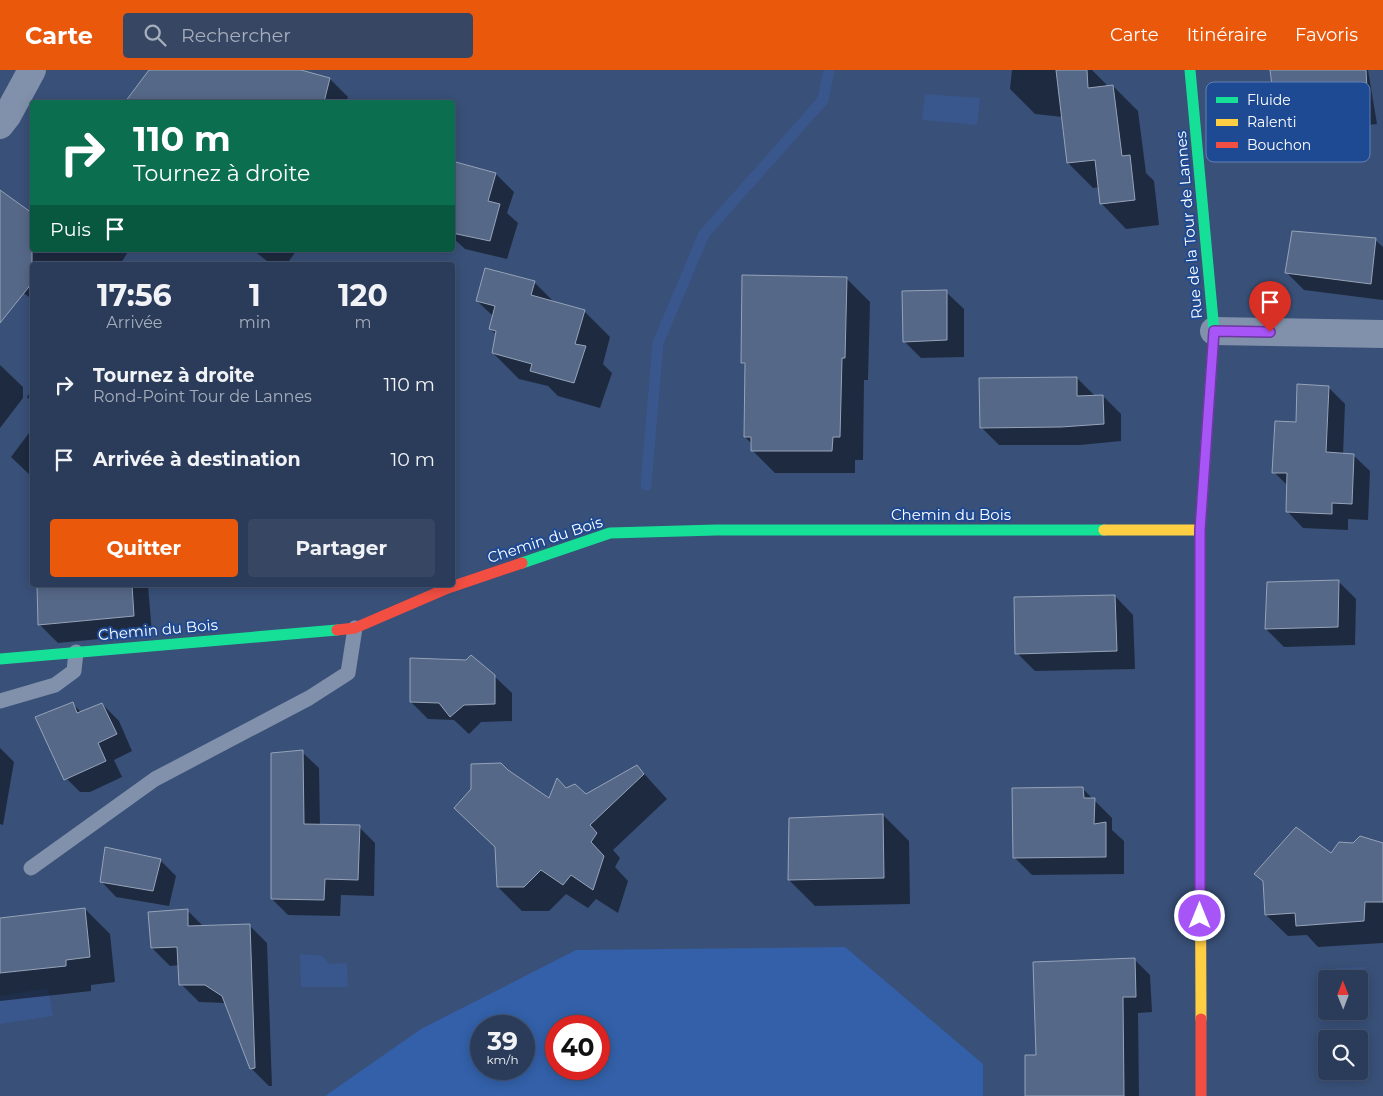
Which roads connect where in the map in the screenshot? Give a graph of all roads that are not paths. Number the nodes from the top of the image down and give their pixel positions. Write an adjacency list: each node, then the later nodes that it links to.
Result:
1 (32, 70): 3 (street)
2 (1190, 70): 4 (street, Rue de la Tour de Lannes)
3 (0, 125)
4 (1214, 331): 5 (street); 6 (street, Rue de la Tour de Lannes)
5 (1383, 334)
6 (1200, 530): 7 (street, Chemin du Bois); 14 (street, Rue de la Tour de Lannes)
7 (455, 586)
8 (451, 587): 9 (street, Chemin du Bois)
9 (355, 628): 10 (street, Chemin du Bois); 13 (lane)
10 (76, 652): 11 (street, Chemin du Bois); 12 (lane)
11 (0, 659)
12 (0, 700)
13 (31, 868)
14 (1200, 1096)

